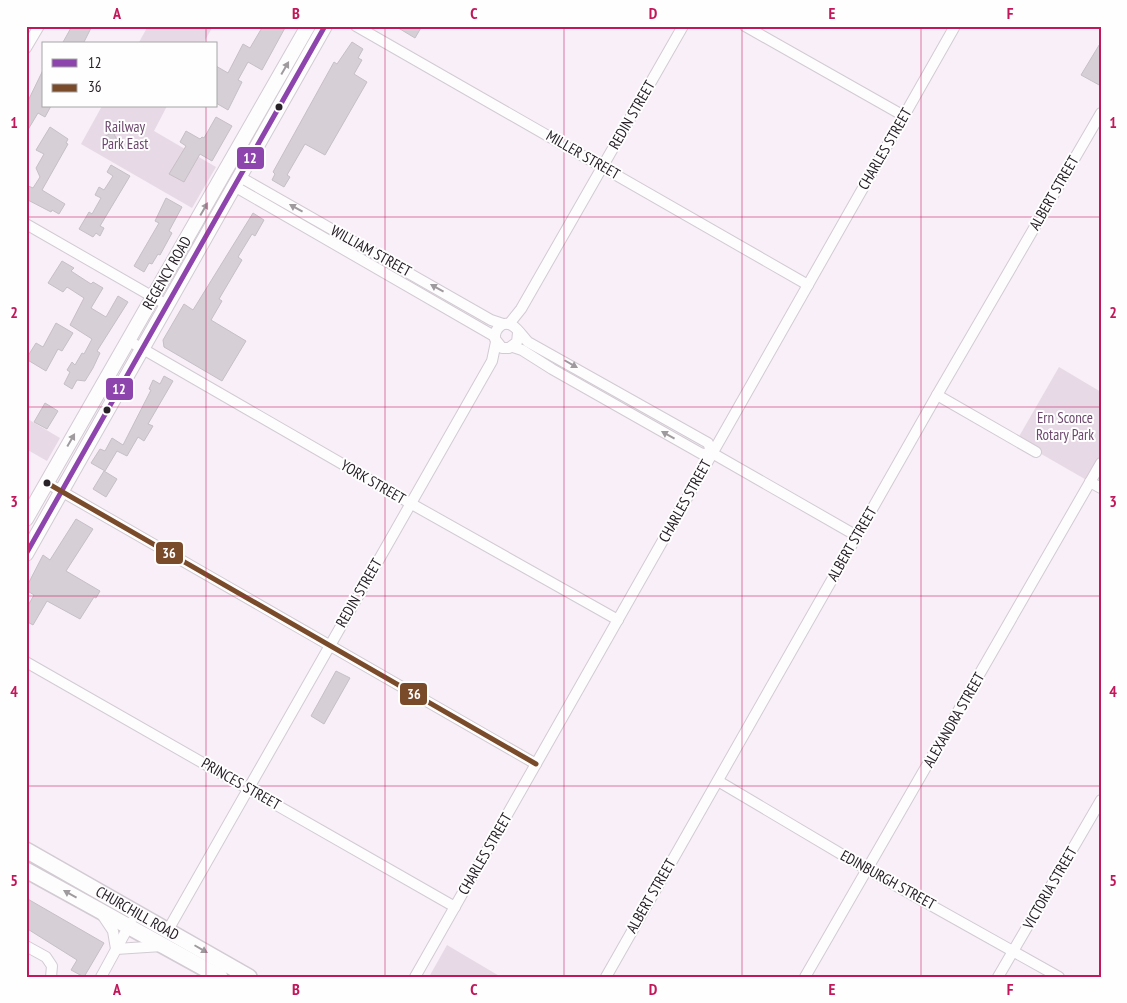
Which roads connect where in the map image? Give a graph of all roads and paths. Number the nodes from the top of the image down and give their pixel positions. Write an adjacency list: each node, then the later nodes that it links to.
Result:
1 (39, 26): 8 (street)
2 (308, 26): 15 (main road, REGENCY ROAD, one-way to 2)
3 (325, 26): 12 (main road, REGENCY ROAD)
4 (356, 26): 11 (street, MILLER STREET)
5 (683, 26): 11 (street, REDIN STREET)
6 (745, 26): 10 (street)
7 (956, 26): 10 (street, CHARLES STREET)
8 (26, 48)
9 (1101, 113): 23 (street, ALBERT STREET)
10 (904, 116): 14 (street, CHARLES STREET)
11 (602, 166): 14 (street, MILLER STREET); 17 (street, REDIN STREET)
12 (237, 182): 16 (main road, REGENCY ROAD); 17 (street, WILLIAM STREET, one-way to 12); 18 (street, WILLIAM STREET)
13 (26, 224): 15 (street)
14 (808, 285): 25 (street, CHARLES STREET)
15 (154, 297): 16 (street); 19 (main road, REGENCY ROAD)
16 (167, 305): 20 (main road, REGENCY ROAD)
17 (512, 328): 18 (street, REDIN STREET); 21 (street); 25 (street, WILLIAM STREET, one-way to 25)
18 (495, 339): 21 (street, WILLIAM STREET); 22 (street, REDIN STREET)
19 (129, 341): 20 (street, YORK STREET); 28 (main road, REGENCY ROAD, one-way to 19)
20 (143, 348): 30 (main road, REGENCY ROAD); 31 (street, YORK STREET)
21 (509, 348): 22 (street, REDIN STREET); 25 (street, WILLIAM STREET, one-way to 21)
22 (492, 361): 31 (street, REDIN STREET)
23 (937, 395): 24 (street); 33 (street, ALBERT STREET)
24 (1036, 452)
25 (712, 453): 33 (street, WILLIAM STREET); 35 (street, CHARLES STREET)
26 (1101, 463): 27 (street, ALEXANDRA STREET)
27 (1090, 482): 29 (street); 44 (street, ALEXANDRA STREET)
28 (47, 483): 30 (street); 32 (main road, REGENCY ROAD)
29 (1101, 488)
30 (62, 491): 34 (main road, REGENCY ROAD); 36 (street)
31 (410, 503): 35 (street, YORK STREET); 36 (street, REDIN STREET)
32 (26, 519)
33 (856, 536): 39 (street, ALBERT STREET)
34 (26, 554)
35 (618, 620): 38 (street, CHARLES STREET)
36 (329, 645): 38 (street); 40 (street, REDIN STREET)
37 (26, 662): 40 (street, PRINCES STREET)
38 (536, 764): 45 (street, CHARLES STREET)
39 (718, 781): 44 (street, EDINBURGH STREET); 59 (street, ALBERT STREET)
40 (248, 788): 45 (street, PRINCES STREET); 49 (street, REDIN STREET)
41 (1101, 800): 53 (street, VICTORIA STREET)
42 (26, 850): 47 (main road, CHURCHILL ROAD)
43 (26, 870): 46 (main road, CHURCHILL ROAD, one-way to 43)
44 (868, 870): 53 (street, EDINBURGH STREET); 60 (street, ALEXANDRA STREET)
45 (455, 907): 58 (street, CHARLES STREET)
46 (100, 910): 48 (main road, CHURCHILL ROAD); 52 (street)
47 (137, 912): 48 (street); 49 (main road, CHURCHILL ROAD)
48 (129, 926): 51 (main road, CHURCHILL ROAD); 52 (street)
49 (168, 930): 57 (main road, CHURCHILL ROAD, one-way to 57)
50 (26, 946): 54 (street)
51 (166, 946): 52 (street); 56 (main road, CHURCHILL ROAD)
52 (116, 949): 55 (street)
53 (1014, 950): 61 (street, VICTORIA STREET); 62 (street, EDINBURGH STREET)
54 (50, 977)
55 (101, 977)
56 (220, 977)
57 (249, 977)
58 (415, 977)
59 (606, 977)
60 (805, 977)
61 (998, 977)
62 (1059, 977)

